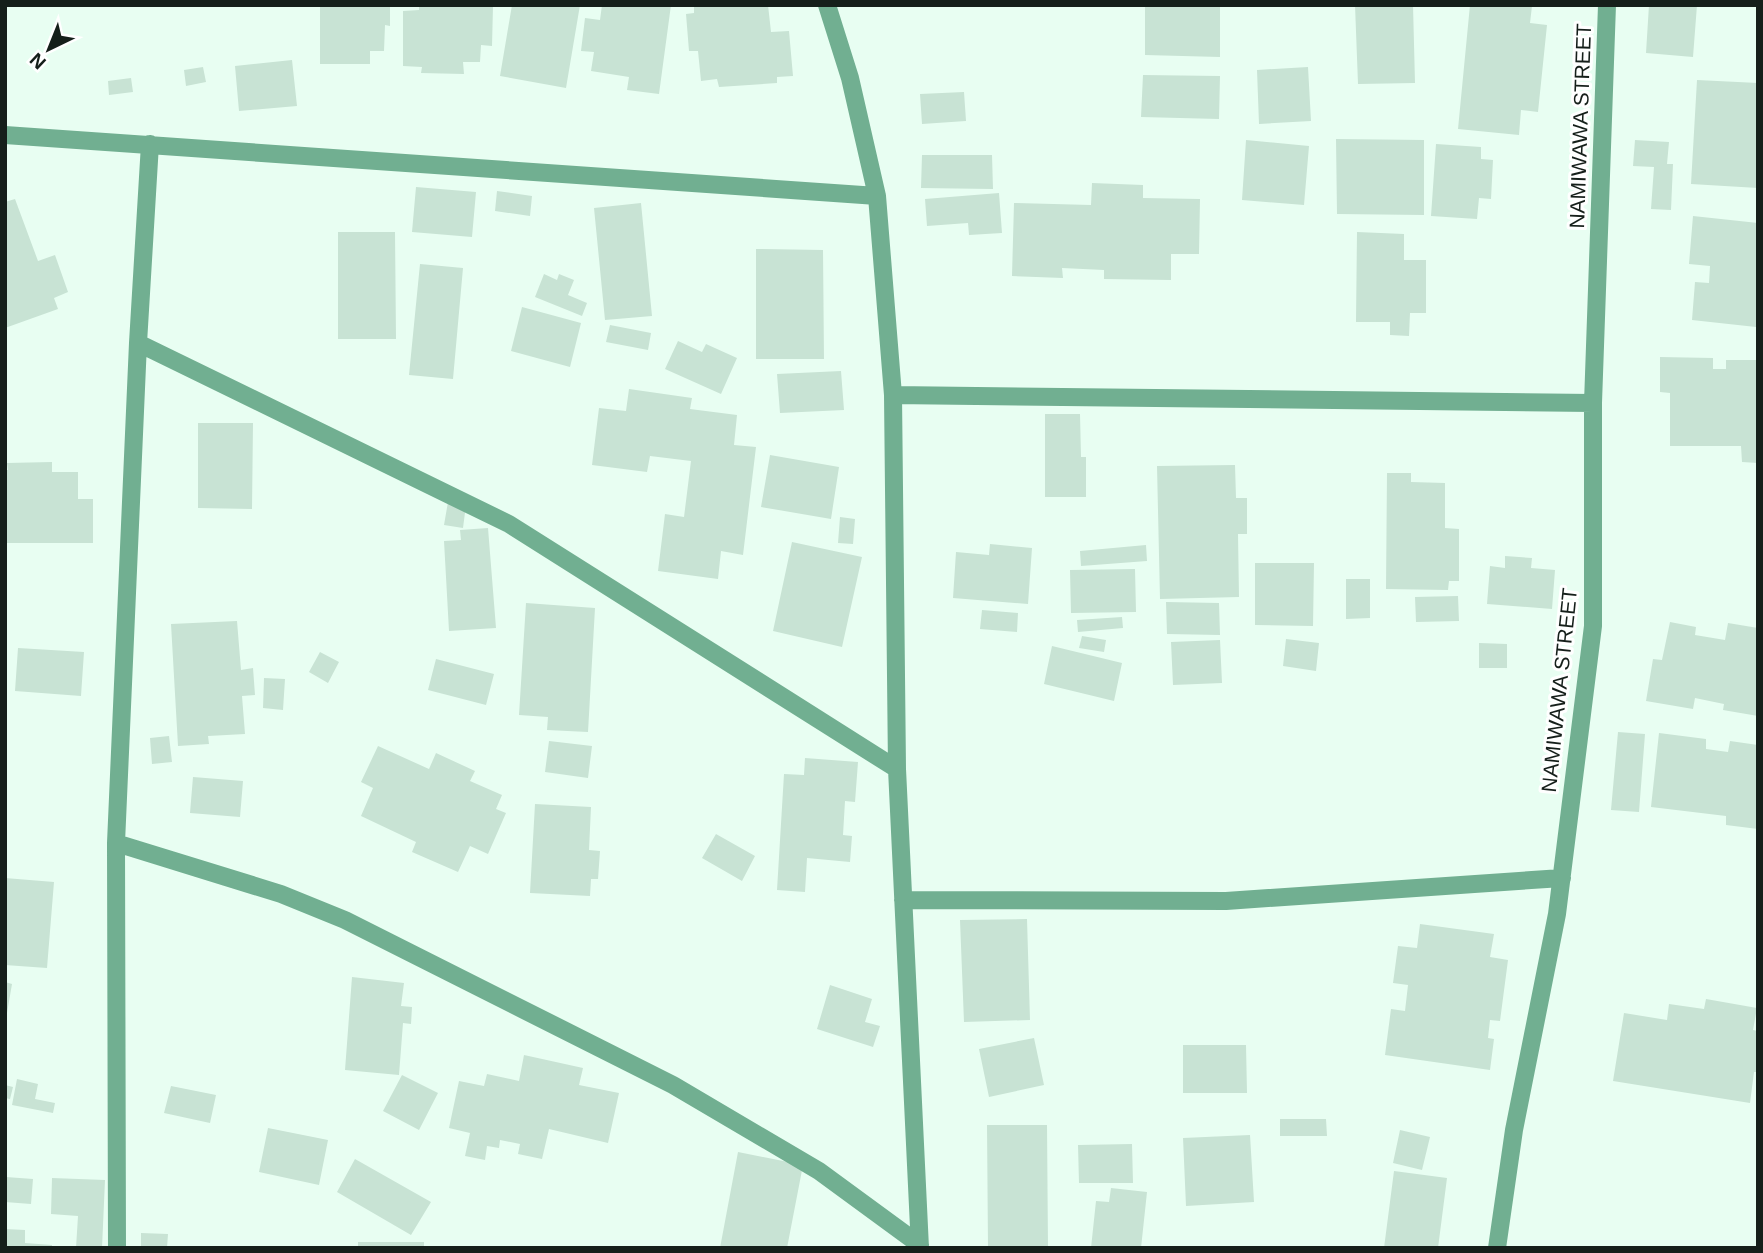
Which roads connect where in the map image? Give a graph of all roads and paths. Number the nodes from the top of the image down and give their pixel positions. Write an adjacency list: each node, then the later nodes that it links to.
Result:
1 (827, 5): 5 (street)
2 (1607, 5): 8 (street, NAMIWAWA STREET)
3 (5, 135): 4 (street)
4 (150, 144): 5 (street); 6 (street)
5 (877, 196): 7 (street)
6 (138, 342): 9 (street); 10 (street)
7 (892, 395): 8 (street); 9 (street)
8 (1593, 403): 11 (street, NAMIWAWA STREET)
9 (897, 769): 12 (street)
10 (116, 844): 13 (street); 14 (street)
11 (1562, 878): 12 (street); 15 (street, NAMIWAWA STREET)
12 (903, 900): 13 (street)
13 (920, 1246)
14 (117, 1248)
15 (1497, 1248)

